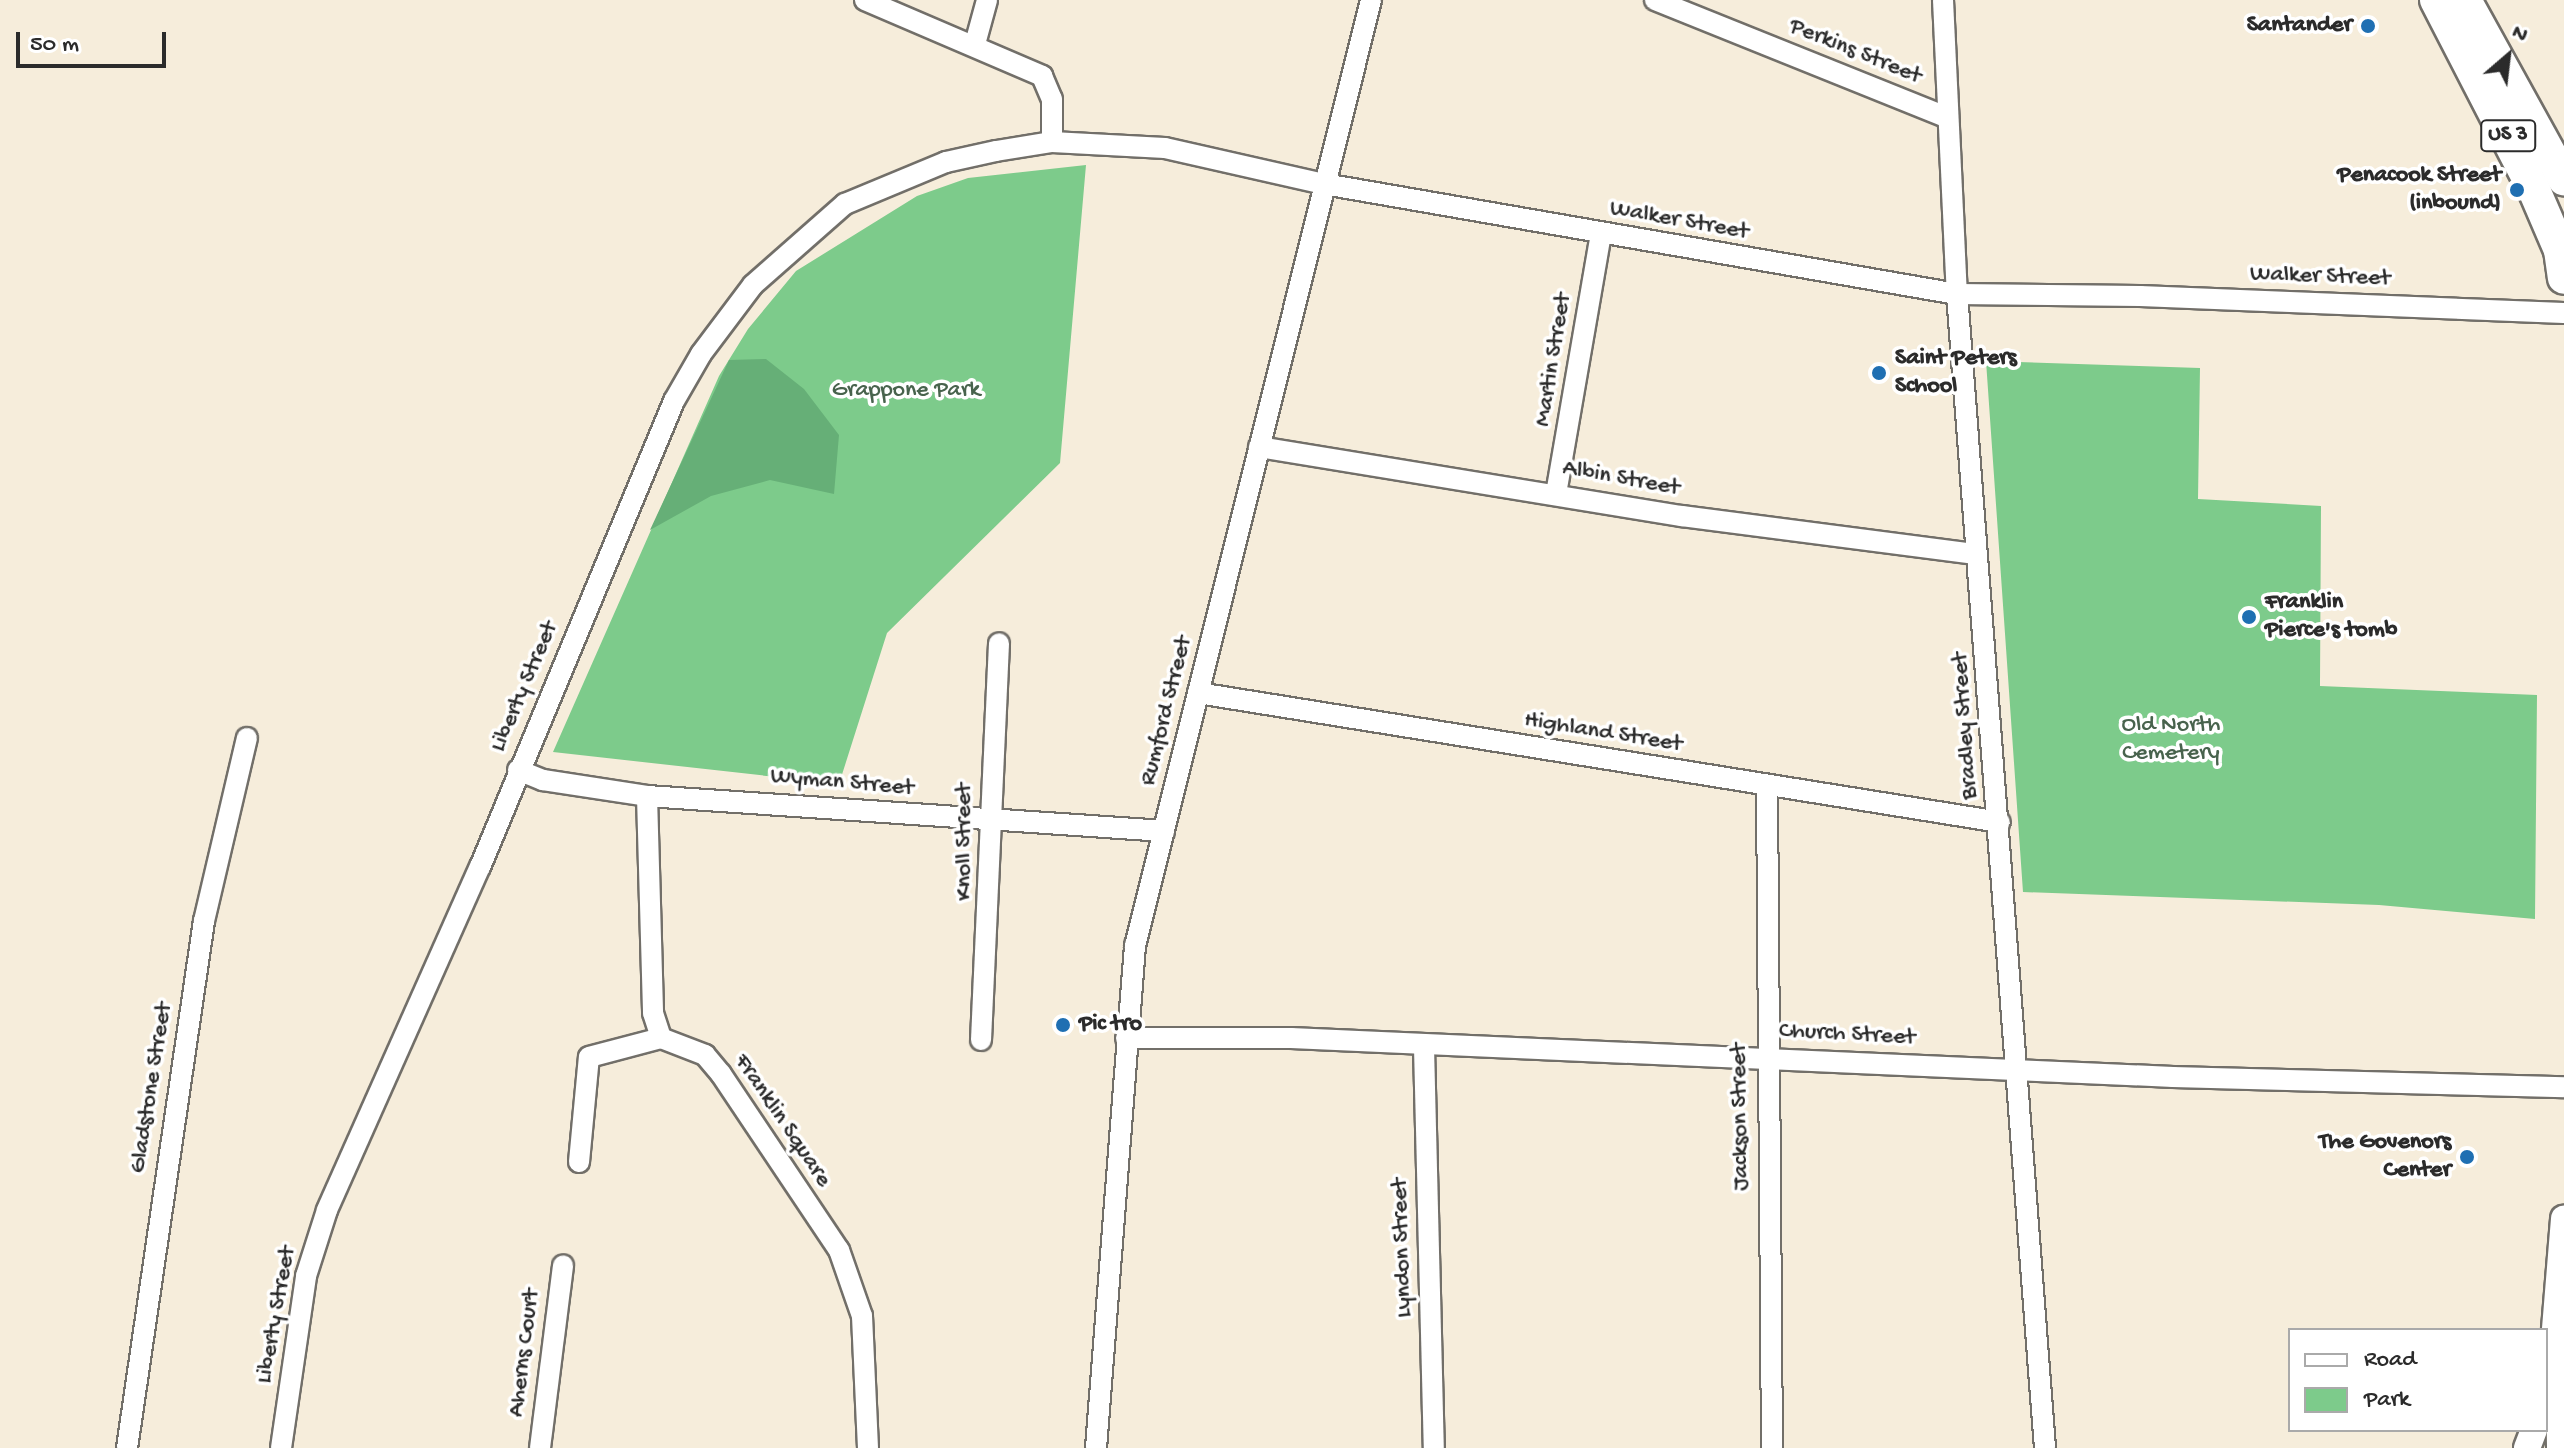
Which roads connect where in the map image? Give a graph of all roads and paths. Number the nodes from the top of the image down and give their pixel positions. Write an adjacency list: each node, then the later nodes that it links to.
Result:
1 (865, 0): 8 (street)
2 (987, 0): 8 (street)
3 (1371, 0): 12 (street, Rumford Street)
4 (1655, 0): 9 (street, Perkins Street)
5 (1943, 0): 9 (street, Bradley Street)
6 (2436, 0): 14 (main road, US 3)
7 (2465, 0): 11 (main road, US 3)
8 (975, 44): 10 (street)
9 (1946, 117): 15 (street, Bradley Street)
10 (1052, 142): 12 (street, Walker Street); 23 (street, Liberty Street)
11 (2564, 179)
12 (1324, 184): 13 (street, Walker Street); 17 (street, Rumford Street)
13 (1601, 234): 15 (street, Walker Street); 18 (street, Martin Street)
14 (2564, 278)
15 (1957, 294): 16 (street, Walker Street); 19 (street, Bradley Street)
16 (2564, 313)
17 (1259, 447): 18 (street, Albin Street); 21 (street, Rumford Street)
18 (1556, 494): 19 (street, Albin Street)
19 (1976, 554): 27 (street, Bradley Street)
20 (999, 643): 26 (street, Knoll Street)
21 (1198, 693): 24 (street, Highland Street); 28 (street, Rumford Street)
22 (247, 738): 40 (street, Gladstone Street)
23 (518, 770): 25 (street, Wyman Street); 41 (street, Liberty Street)
24 (1767, 786): 27 (street, Highland Street); 33 (street, Jackson Street)
25 (647, 796): 26 (street, Wyman Street); 29 (street)
26 (994, 822): 28 (street, Wyman Street); 31 (street, Knoll Street)
27 (2000, 822): 34 (street, Bradley Street)
28 (1164, 831): 30 (street, Rumford Street)
29 (661, 1038): 36 (street); 43 (street, Franklin Square)
30 (1126, 1038): 32 (street, Church Street); 44 (street, Rumford Street)
31 (981, 1040)
32 (1424, 1047): 33 (street, Church Street); 45 (street, Lyndon Street)
33 (1766, 1057): 34 (street, Church Street); 46 (street, Jackson Street)
34 (2017, 1070): 35 (street, Church Street); 47 (street, Bradley Street)
35 (2564, 1087)
36 (579, 1162)
37 (2564, 1218): 39 (street)
38 (563, 1265): 42 (street, Aherns Court)
39 (2549, 1371): 48 (street)
40 (127, 1448)
41 (281, 1448)
42 (540, 1448)
43 (868, 1448)
44 (1096, 1448)
45 (1434, 1448)
46 (1772, 1448)
47 (2045, 1448)
48 (2560, 1448)

